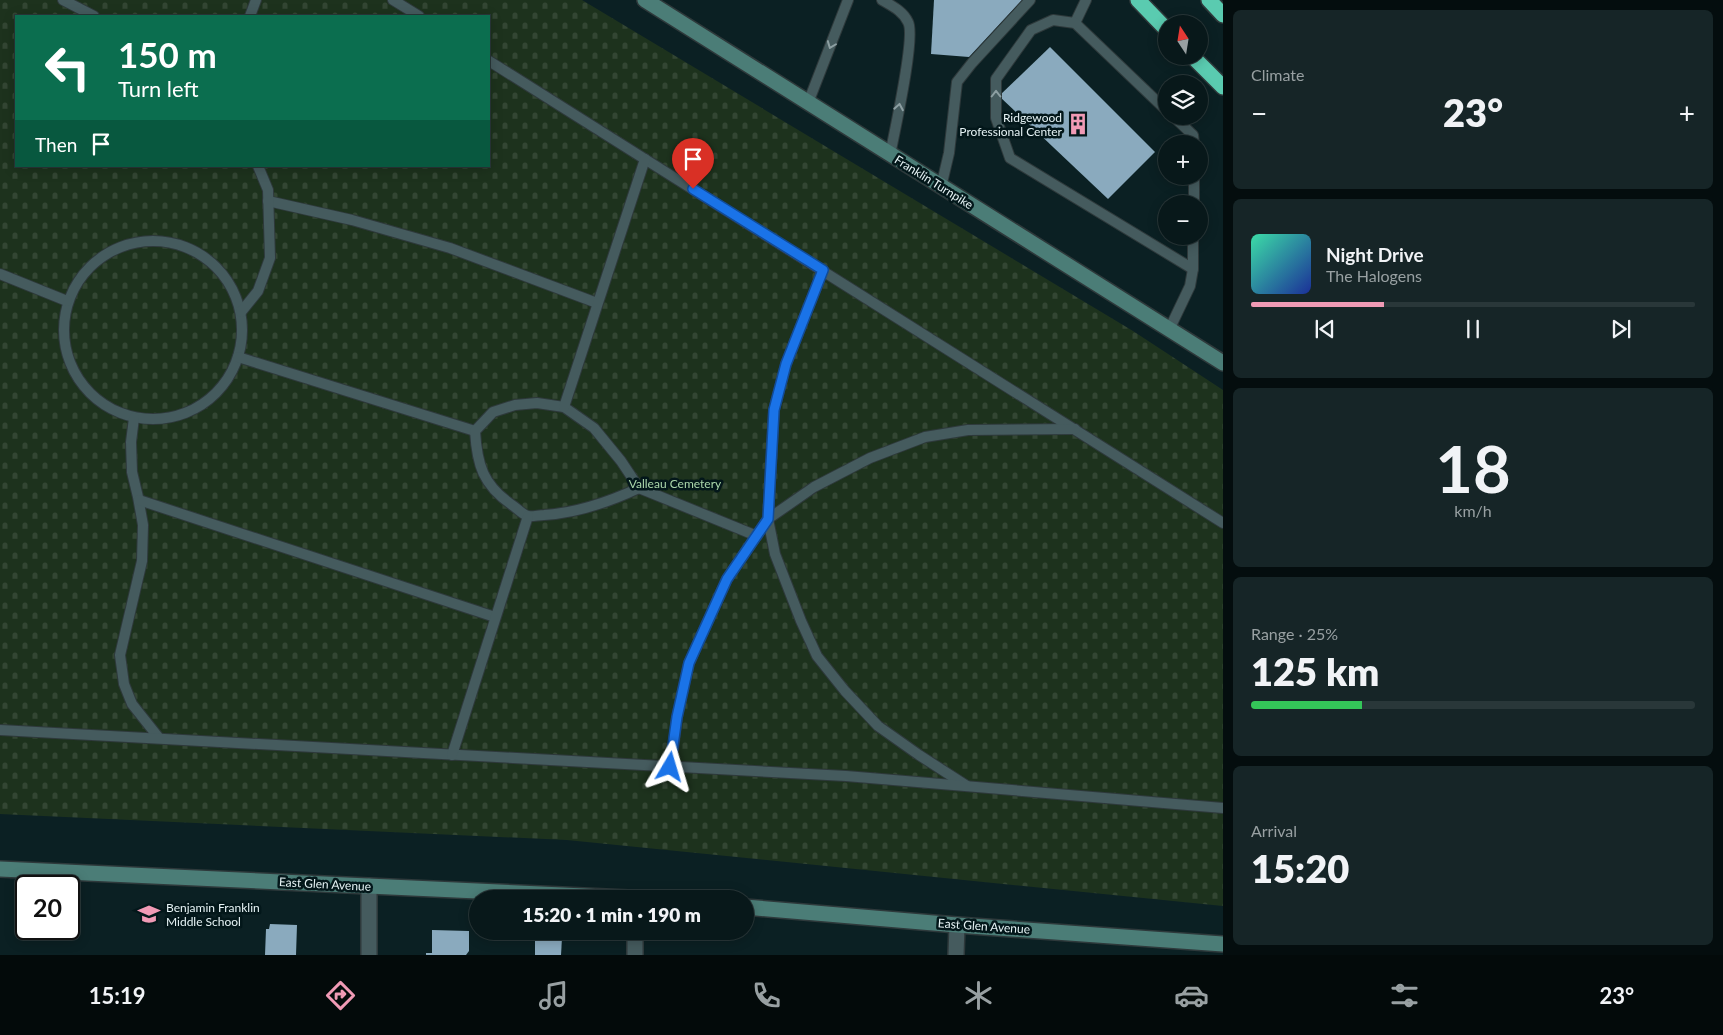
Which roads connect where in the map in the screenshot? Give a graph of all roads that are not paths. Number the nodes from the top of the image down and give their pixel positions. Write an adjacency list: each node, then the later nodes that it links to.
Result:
1 (63, 0): 11 (lane)
2 (256, 0): 12 (lane)
3 (393, 0): 13 (lane)
4 (645, 0): 21 (street, Franklin Turnpike)
5 (848, 0): 21 (lane, one-way to 21)
6 (882, 0): 24 (lane, one-way to 6)
7 (1030, 0): 27 (lane)
8 (1086, 0): 16 (lane)
9 (1138, 0): 15 (highway)
10 (1209, 0): 14 (highway)
11 (92, 15)
12 (250, 15)
13 (417, 15)
14 (1223, 15)
15 (1158, 21)
16 (1075, 23): 20 (lane); 30 (lane, one-way to 16)
17 (490, 62): 25 (lane)
18 (1201, 65): 19 (highway)
19 (1223, 87)
20 (1158, 102)
21 (808, 103): 24 (street, Franklin Turnpike)
22 (1182, 125): 23 (lane)
23 (1192, 135)
24 (890, 155): 27 (street, Franklin Turnpike)
25 (645, 158): 31 (lane); 34 (lane)
26 (258, 167): 28 (lane)
27 (941, 187): 36 (street, Franklin Turnpike)
28 (268, 201): 34 (lane); 35 (lane)
29 (1193, 245): 30 (lane)
30 (1193, 269): 36 (lane)
31 (823, 270): 41 (lane); 46 (lane)
32 (0, 274): 33 (lane)
33 (67, 301): 35 (lane); 40 (lane)
34 (597, 303): 39 (lane)
35 (241, 312): 37 (lane)
36 (1169, 330): 38 (street, Franklin Turnpike)
37 (238, 357): 40 (lane); 42 (lane)
38 (1223, 364)
39 (564, 407): 42 (lane); 43 (lane)
40 (134, 418): 44 (lane)
41 (1076, 429): 46 (lane); 47 (lane)
42 (475, 431): 45 (lane)
43 (639, 488): 45 (lane); 48 (lane)
44 (139, 500): 49 (lane); 51 (lane)
45 (528, 516): 49 (lane)
46 (768, 519): 48 (lane); 54 (lane)
47 (1223, 523)
48 (757, 536): 53 (lane)
49 (495, 617): 52 (lane)
50 (0, 730): 51 (lane)
51 (159, 738): 52 (lane)
52 (452, 755): 53 (lane)
53 (670, 767): 54 (lane)
54 (968, 787): 55 (lane)
55 (1223, 808)
56 (0, 869): 57 (street, East Glen Avenue)
57 (369, 886): 58 (street, East Glen Avenue); 63 (street)
58 (469, 890)
59 (754, 908): 60 (street, East Glen Avenue)
60 (957, 925): 62 (street, East Glen Avenue); 65 (street)
61 (635, 940): 64 (street)
62 (1223, 944)
63 (370, 955)
64 (635, 955)
65 (956, 955)

